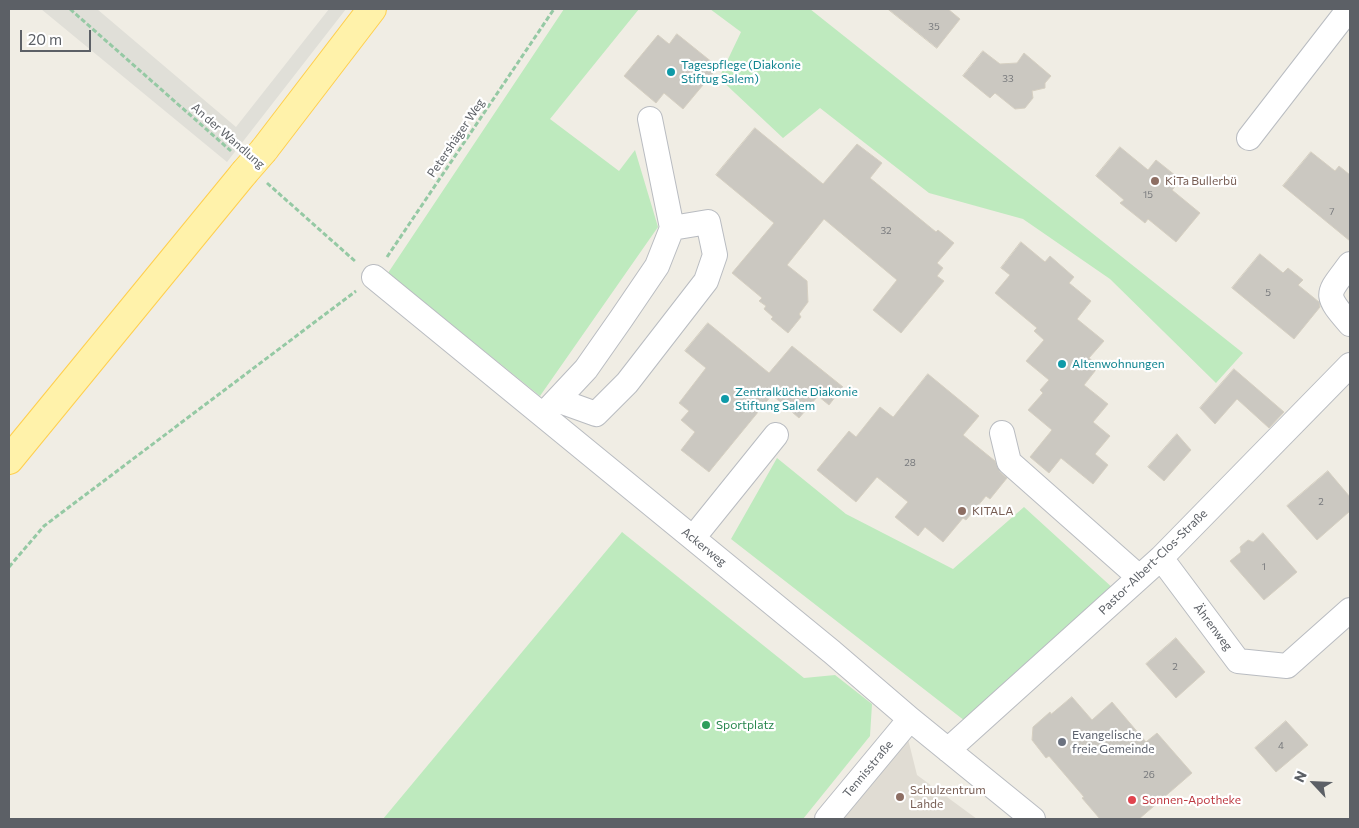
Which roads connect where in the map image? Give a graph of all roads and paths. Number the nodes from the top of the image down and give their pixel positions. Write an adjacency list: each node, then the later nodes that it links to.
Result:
1 (70, 9): 7 (path, An der Wandlung)
2 (372, 9): 7 (main road, bridge)
3 (554, 9): 10 (path, Petershäger Weg)
4 (1341, 14): 6 (street)
5 (650, 119): 8 (street)
6 (1249, 138)
7 (247, 168): 10 (path, An der Wandlung); 16 (main road)
8 (672, 228): 13 (street); 13 (street)
9 (1350, 264): 11 (street)
10 (374, 277): 13 (street, Ackerweg); 19 (path, Petershäger Weg)
11 (1350, 324)
12 (1350, 365): 18 (street, Pastor-Albert-Clos-Straße)
13 (550, 408): 17 (street, Ackerweg)
14 (1002, 433): 20 (street)
15 (776, 435): 17 (street)
16 (9, 460)
17 (693, 538): 22 (street, Ackerweg)
18 (1161, 558): 20 (street, Pastor-Albert-Clos-Straße); 21 (street, Ährenweg)
19 (9, 568)
20 (1140, 577): 23 (street, Pastor-Albert-Clos-Straße)
21 (1350, 610)
22 (910, 719): 23 (street, Ackerweg); 24 (street, Tennisstraße)
23 (948, 750): 25 (street, Ackerweg)
24 (827, 819)
25 (1033, 819)

